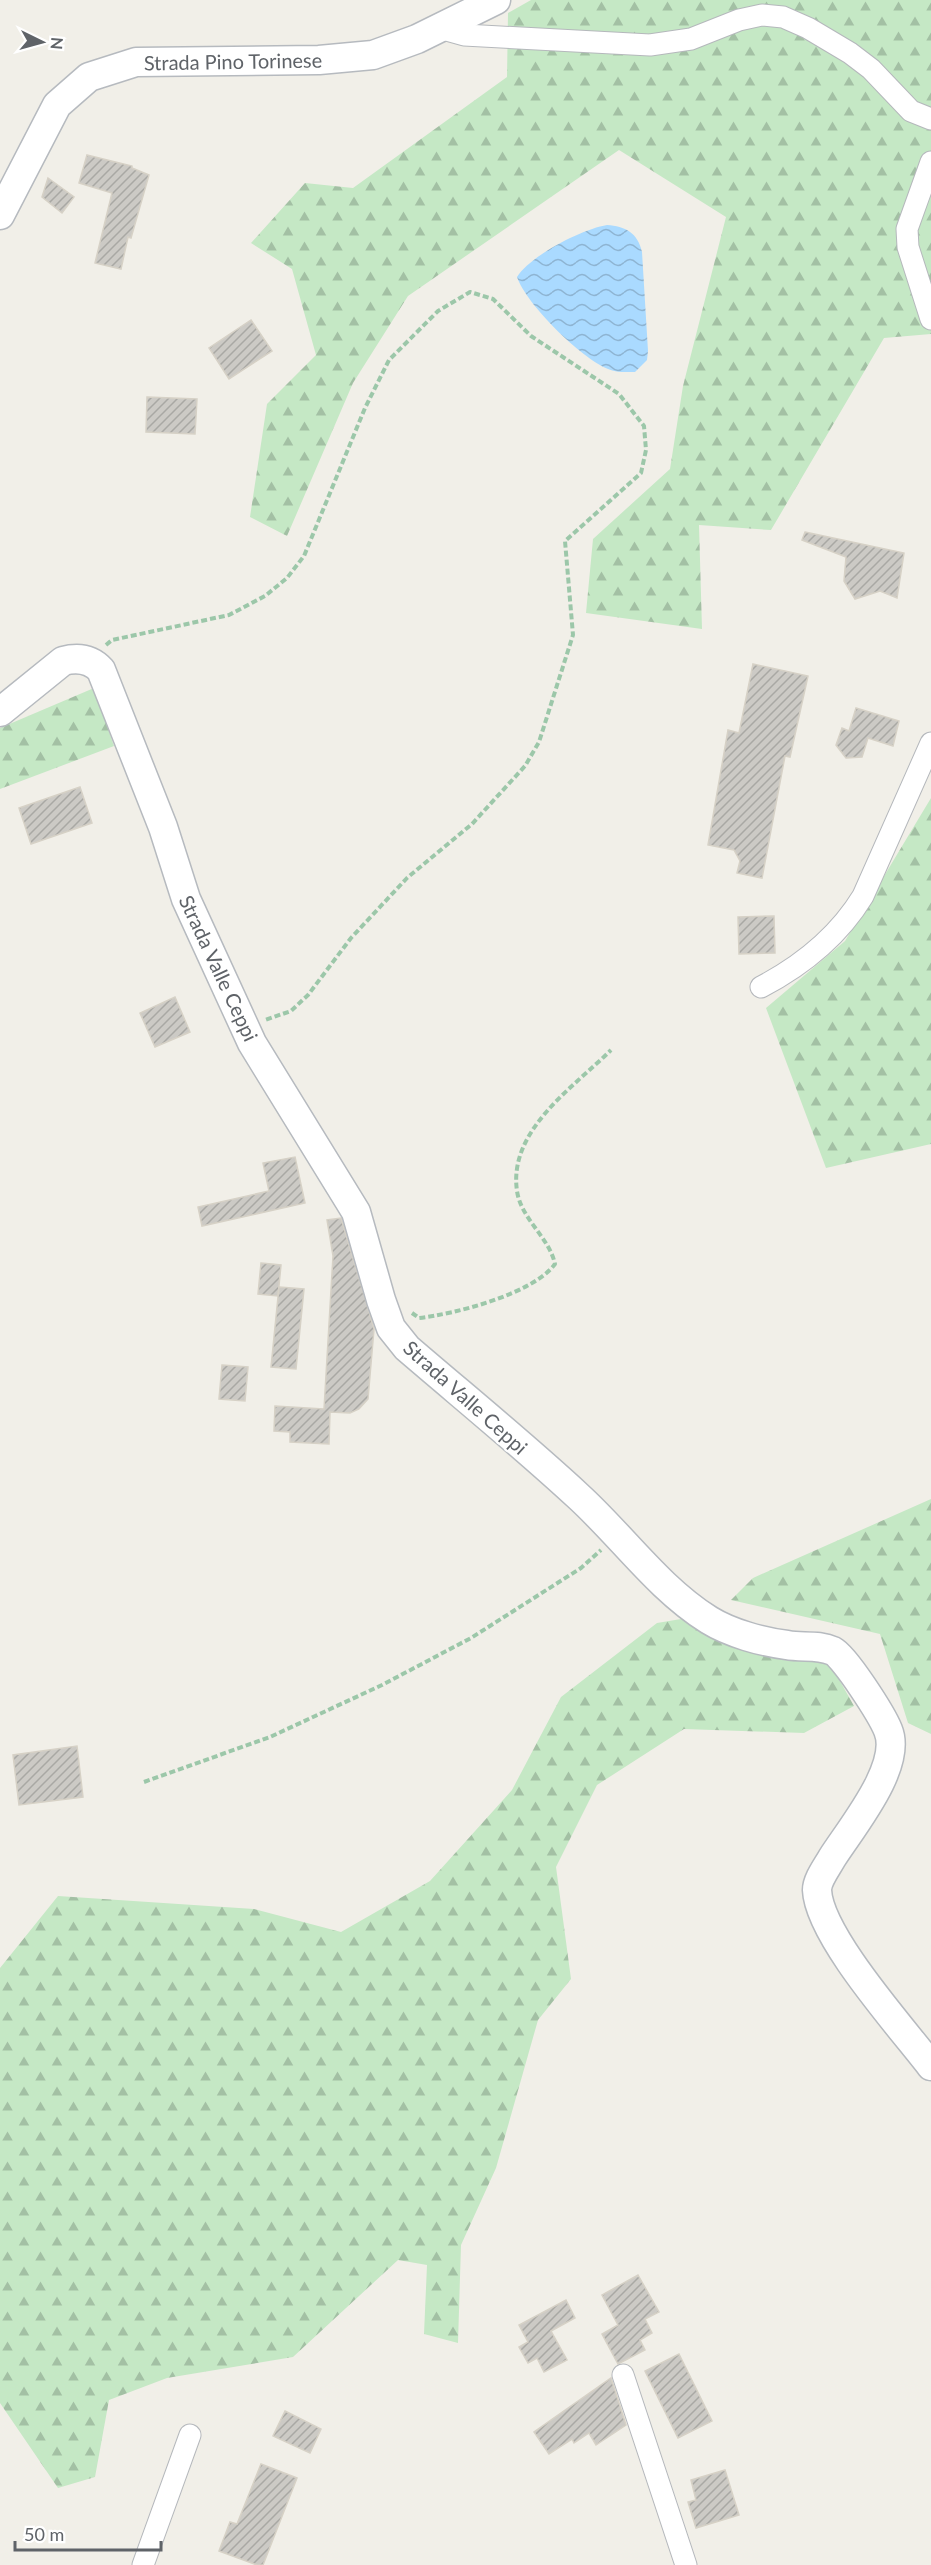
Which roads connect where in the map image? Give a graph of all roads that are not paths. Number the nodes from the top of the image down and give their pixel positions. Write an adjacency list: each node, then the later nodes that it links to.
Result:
1 (496, 0): 2 (street, Strada Pino Torinese)
2 (439, 28): 3 (street); 5 (street, Strada Pino Torinese)
3 (931, 119)
4 (931, 162): 6 (street)
5 (0, 215)
6 (931, 319)
7 (0, 712): 10 (street, Strada Valle Ceppi)
8 (931, 743): 9 (street)
9 (761, 987)
10 (931, 2066)
11 (623, 2375): 14 (street)
12 (190, 2435): 13 (street)
13 (143, 2565)
14 (686, 2565)

